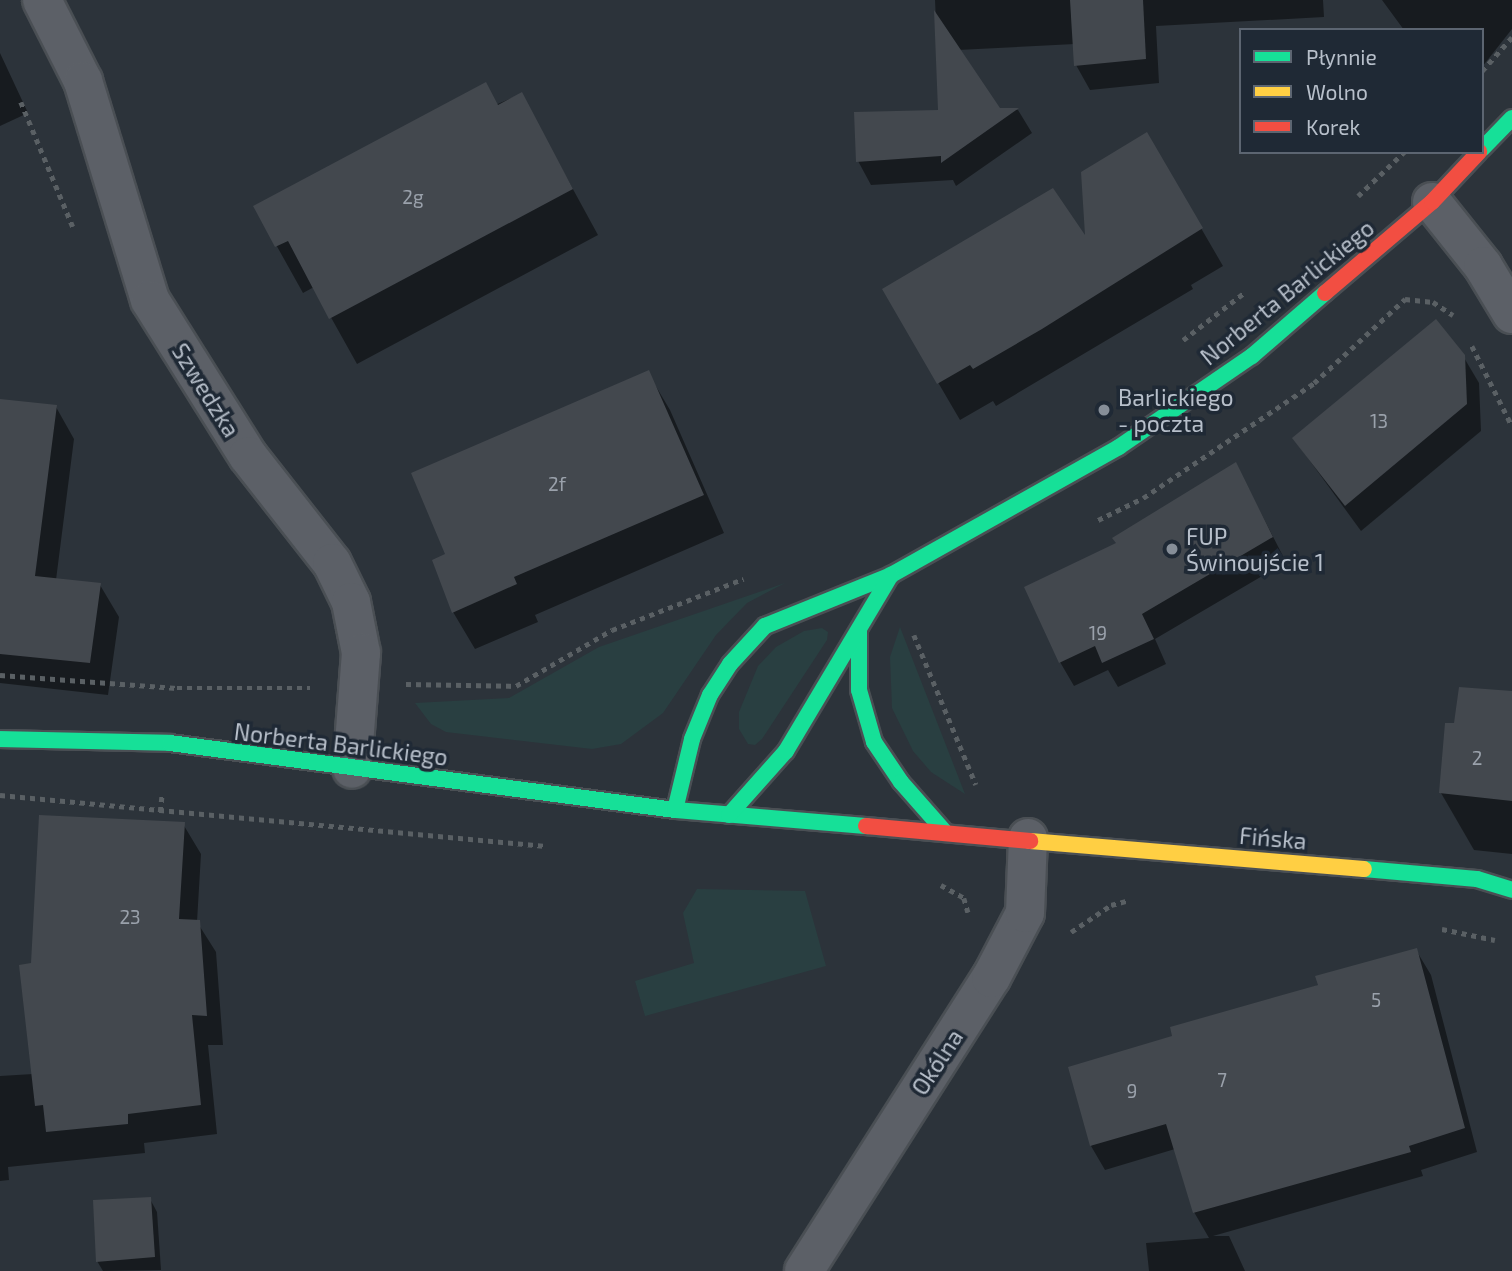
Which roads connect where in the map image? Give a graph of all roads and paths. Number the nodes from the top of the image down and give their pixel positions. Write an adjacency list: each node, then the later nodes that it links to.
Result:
1 (42, 0): 23 (street, Szwedzka)
2 (1512, 37): 3 (path)
3 (1484, 69)
4 (21, 102): 11 (path)
5 (1512, 118): 6 (street, Norberta Barlickiego)
6 (1484, 148)
7 (1403, 154): 10 (path)
8 (1478, 154): 9 (street, Norberta Barlickiego)
9 (1432, 202): 13 (street); 19 (street, Norberta Barlickiego)
10 (1347, 206)
11 (74, 230)
12 (1252, 287): 15 (path)
13 (1512, 314)
14 (1460, 320): 18 (path)
15 (1178, 343)
16 (1471, 344): 17 (path)
17 (1512, 426)
18 (1093, 522)
19 (891, 575): 21 (street); 26 (path); 28 (street, Norberta Barlickiego)
20 (749, 576): 23 (path)
21 (859, 631): 29 (street); 30 (street)
22 (0, 675): 23 (path)
23 (358, 684): 25 (street, Szwedzka)
24 (0, 739): 25 (street, Norberta Barlickiego)
25 (352, 769): 28 (street, Norberta Barlickiego)
26 (985, 785)
27 (0, 795): 32 (path)
28 (675, 810): 29 (street, Norberta Barlickiego)
29 (729, 815): 30 (street, Norberta Barlickiego)
30 (945, 832): 31 (street, Norberta Barlickiego)
31 (1028, 838): 34 (street, Fińska); 36 (street, Okólna)
32 (560, 847)
33 (937, 883): 35 (path)
34 (1512, 890)
35 (970, 923)
36 (804, 1271)

